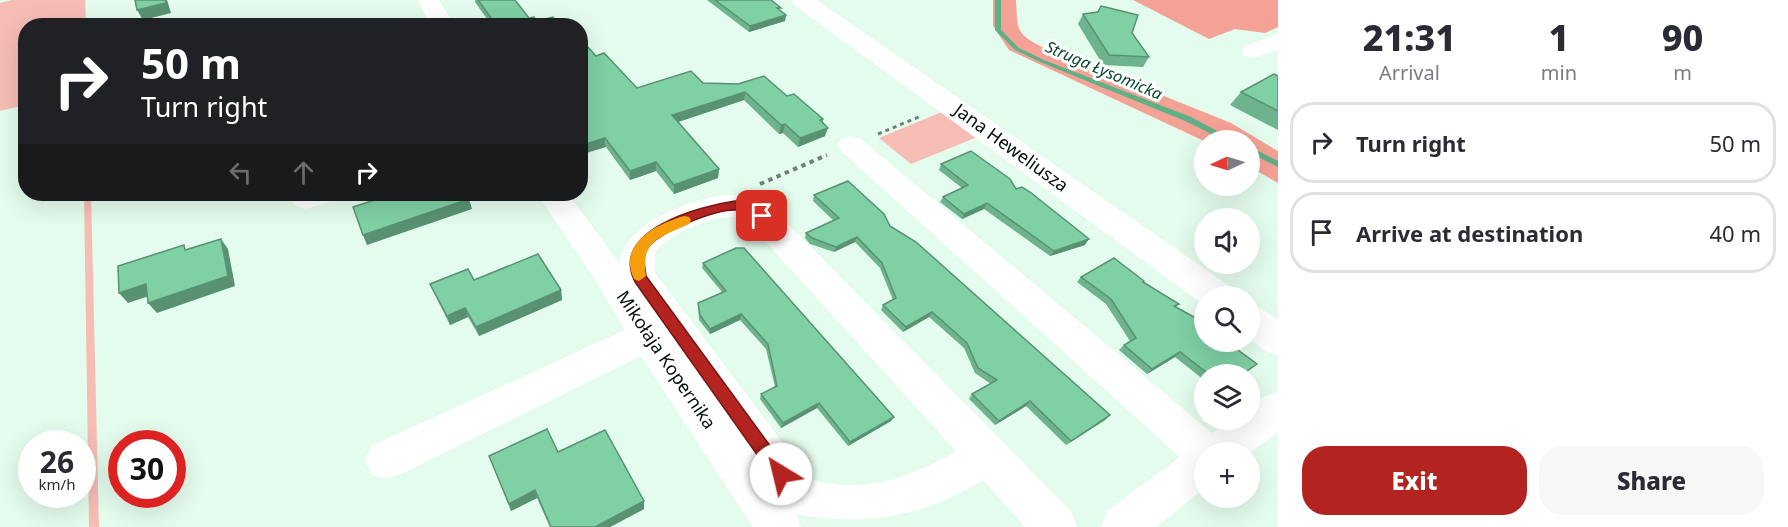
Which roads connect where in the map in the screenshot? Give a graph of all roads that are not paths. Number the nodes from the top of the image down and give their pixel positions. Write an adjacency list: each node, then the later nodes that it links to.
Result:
1 (428, 0): 3 (street)
2 (802, 0): 8 (street, Jana Heweliusza)
3 (439, 18)
4 (1278, 40): 5 (street)
5 (1254, 51)
6 (851, 145): 14 (street)
7 (557, 201): 10 (street, Mikołaja Kopernika)
8 (1203, 286)
9 (1260, 326): 11 (street)
10 (648, 336): 16 (street); 18 (street, Mikołaja Kopernika)
11 (1278, 340)
12 (1278, 409): 13 (street)
13 (1233, 442)
14 (1194, 443)
15 (986, 456): 15 (street); 19 (street)
16 (386, 460)
17 (1194, 471): 20 (street)
18 (779, 527)
19 (1055, 527)
20 (1122, 527)

